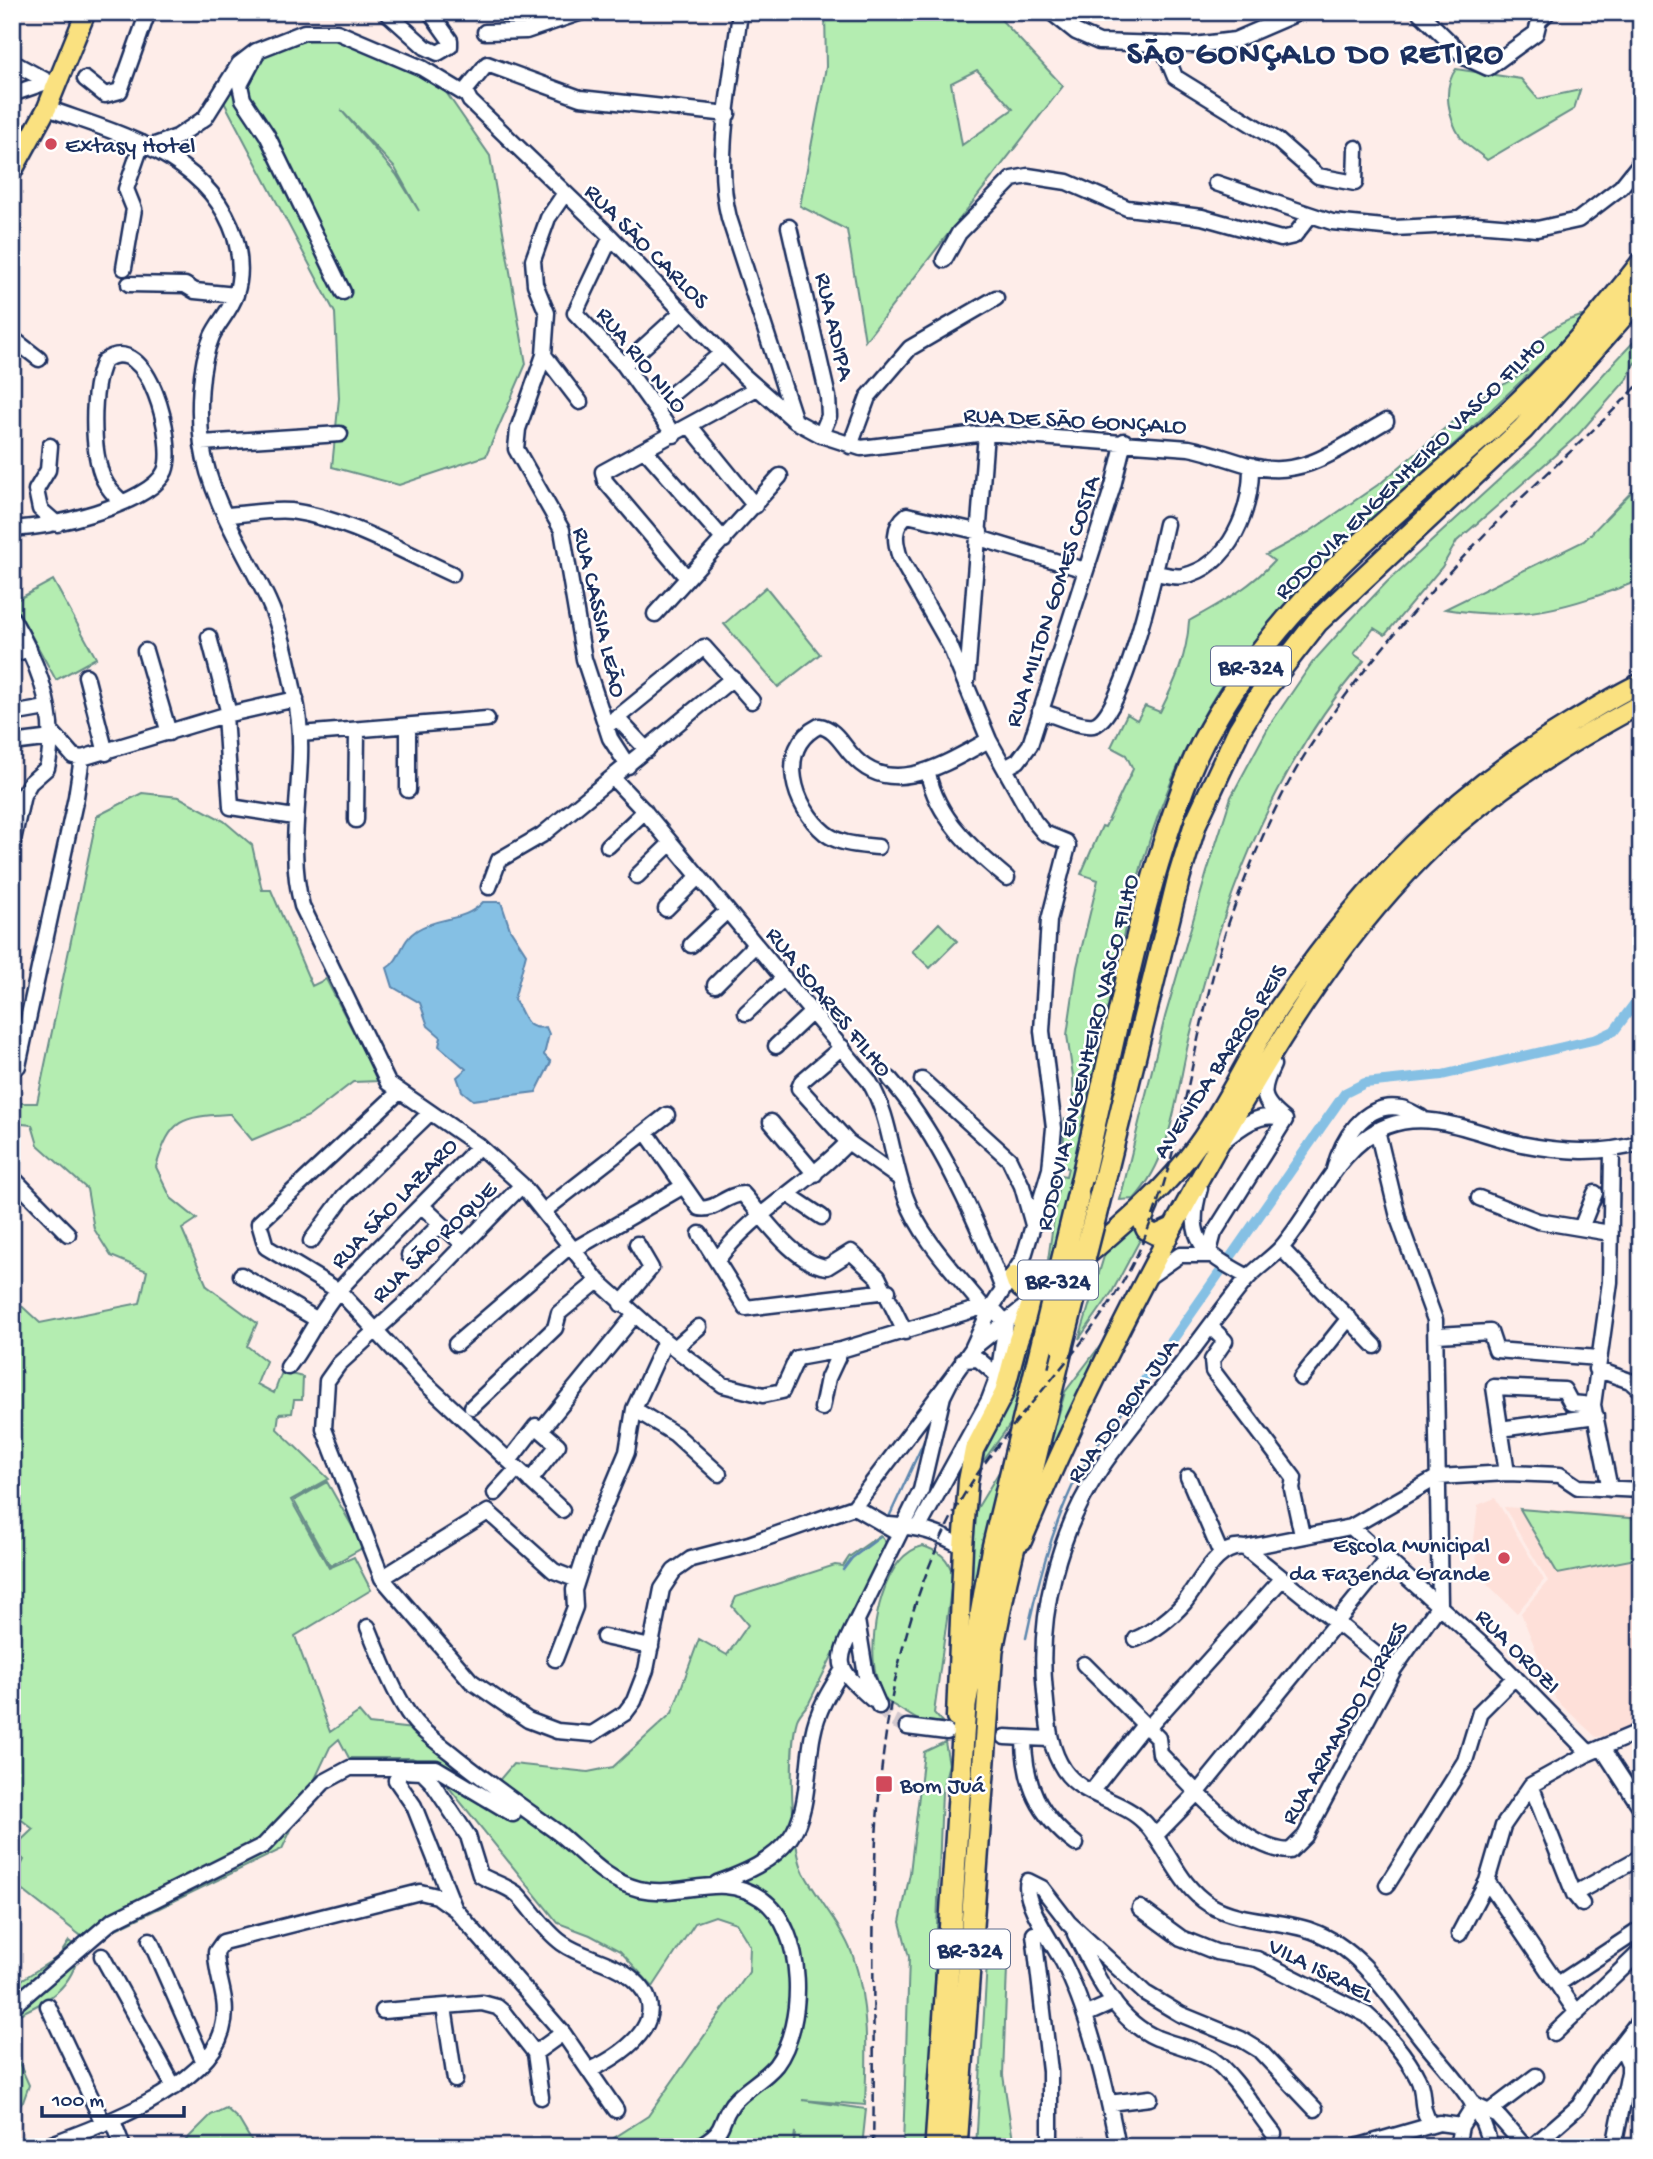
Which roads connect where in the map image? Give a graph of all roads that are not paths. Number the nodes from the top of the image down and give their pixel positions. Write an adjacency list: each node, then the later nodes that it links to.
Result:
1 (86, 12): 16 (main road)
2 (148, 12): 15 (street)
3 (386, 12): 4 (street)
4 (430, 12)
5 (582, 12): 11 (street)
6 (740, 12): 20 (street)
7 (1051, 12): 12 (street)
8 (1300, 12): 12 (street)
9 (1419, 12): 10 (street)
10 (1548, 12)
11 (485, 32)
12 (1169, 44): 22 (street)
13 (256, 51): 18 (street, RUA SÃO CARLOS); 21 (street, RUA SÃO CARLOS); 34 (street)
14 (12, 62): 16 (street)
15 (85, 79)
16 (52, 84): 17 (street); 19 (main road)
17 (12, 94)
18 (467, 98): 20 (street); 26 (street, RUA SÃO CARLOS)
19 (47, 108): 21 (street); 24 (main road)
20 (728, 114): 49 (street)
21 (145, 145): 32 (street); 35 (street)
22 (1356, 148)
23 (1641, 162): 27 (street)
24 (12, 172)
25 (1216, 183): 27 (street)
26 (565, 194): 29 (street, RUA SÃO CARLOS); 43 (street, RUA CASSIA LEÃO)
27 (1310, 216): 30 (street)
28 (789, 228): 55 (street, RUA ADIPA)
29 (611, 237): 39 (street, RUA SÃO CARLOS); 45 (street, RUA RIO NILO)
30 (944, 260)
31 (1641, 264): 261 (highway, RODOVIA ENGENHEIRO VASCO FILHO / BR-324, bridge)
32 (124, 268)
33 (129, 284): 35 (street)
34 (343, 292)
35 (236, 295): 57 (street)
36 (1641, 295): 40 (highway, RODOVIA ENGENHEIRO VASCO FILHO / BR-324)
37 (996, 298): 59 (street)
38 (1641, 310): 40 (highway)
39 (682, 312): 42 (street, RUA SÃO CARLOS); 45 (street)
40 (1611, 331): 236 (highway, RODOVIA ENGENHEIRO VASCO FILHO / BR-324, bridge)
41 (12, 338): 44 (street)
42 (722, 353): 46 (street, RUA SÃO CARLOS); 48 (street)
43 (544, 355): 47 (street); 93 (street, RUA CASSIA LEÃO)
44 (39, 359)
45 (624, 365): 48 (street, RUA RIO NILO)
46 (757, 388): 49 (street, RUA SÃO CARLOS); 51 (street)
47 (580, 402)
48 (655, 408): 54 (street, RUA RIO NILO)
49 (795, 421): 55 (street, RUA DE SÃO GONÇALO)
50 (1386, 421): 61 (street, RUA DE SÃO GONÇALO)
51 (690, 426): 54 (street); 64 (street)
52 (986, 433): 56 (street, RUA DE SÃO GONÇALO); 59 (street, RUA DE SÃO GONÇALO); 69 (street)
53 (340, 434): 57 (street)
54 (674, 435): 60 (street)
55 (821, 435): 59 (street, RUA DE SÃO GONÇALO)
56 (1124, 441): 61 (street, RUA DE SÃO GONÇALO); 71 (street, RUA MILTON GOMES COSTA)
57 (202, 443): 65 (street)
58 (50, 446): 66 (street)
59 (850, 446)
60 (645, 450): 70 (street); 74 (street)
61 (1251, 466): 72 (street)
62 (780, 476): 64 (street)
63 (121, 501): 63 (street); 66 (street)
64 (755, 506): 70 (street)
65 (227, 515): 73 (street); 85 (street)
66 (57, 524): 68 (street)
67 (1166, 524): 72 (street)
68 (12, 528)
69 (979, 535): 71 (street); 83 (street); 83 (street)
70 (724, 540): 74 (street)
71 (1085, 570): 89 (street, RUA MILTON GOMES COSTA)
72 (1155, 573): 89 (street)
73 (452, 574)
74 (688, 575): 75 (street)
75 (655, 614)
76 (12, 618): 78 (street)
77 (209, 637): 91 (street)
78 (29, 649): 80 (street); 88 (street)
79 (145, 651): 96 (street)
80 (12, 655)
81 (86, 676): 102 (street)
82 (733, 678): 86 (street); 93 (street); 101 (street)
83 (967, 681): 99 (street)
84 (1641, 683): 159 (main road, AVENIDA BARROS REIS)
85 (296, 699): 91 (street); 97 (street)
86 (752, 701)
87 (1641, 704): 130 (main road, AVENIDA BARROS REIS)
88 (46, 708): 90 (street); 98 (street)
89 (1040, 711): 105 (street, RUA MILTON GOMES COSTA)
90 (12, 714)
91 (227, 715): 96 (street); 112 (street)
92 (486, 719): 94 (street)
93 (611, 722): 101 (street); 104 (street, RUA CASSIA LEÃO)
94 (408, 727): 95 (street); 110 (street)
95 (357, 731): 97 (street); 113 (street)
96 (169, 733): 102 (street)
97 (300, 734): 112 (street)
98 (52, 735): 100 (street); 103 (street); 109 (street)
99 (989, 740): 105 (street); 106 (street)
100 (12, 743)
101 (647, 750): 104 (street)
102 (106, 753): 103 (street)
103 (82, 758): 133 (street)
104 (628, 765): 107 (street)
105 (1007, 767): 165 (street)
106 (928, 773): 117 (street); 120 (street)
107 (614, 778): 111 (street, RUA SOARES FILHO); 121 (street)
108 (12, 783): 109 (street)
109 (30, 783): 115 (street)
110 (408, 790)
111 (645, 811): 114 (street, RUA SOARES FILHO); 116 (street)
112 (294, 817): 136 (street)
113 (356, 820)
114 (671, 843): 118 (street); 119 (street, RUA SOARES FILHO)
115 (12, 845)
116 (608, 846)
117 (878, 847)
118 (637, 876)
119 (699, 876): 122 (street); 123 (street, RUA SOARES FILHO)
120 (1007, 878)
121 (489, 887)
122 (666, 909)
123 (727, 911): 124 (street); 125 (street, RUA SOARES FILHO)
124 (691, 945)
125 (755, 946): 126 (street, RUA SOARES FILHO); 127 (street)
126 (784, 978): 128 (street, RUA SOARES FILHO); 129 (street)
127 (715, 985)
128 (812, 1012): 131 (street); 132 (street, RUA SOARES FILHO)
129 (746, 1013)
130 (1284, 1030): 140 (street); 146 (main road, AVENIDA BARROS REIS)
131 (776, 1046)
132 (842, 1047): 144 (street); 153 (street, RUA SOARES FILHO)
133 (18, 1066)
134 (890, 1079): 182 (street)
135 (922, 1080): 165 (street)
136 (398, 1093): 137 (street); 185 (street)
137 (430, 1114): 147 (street); 171 (street)
138 (667, 1115): 143 (street)
139 (1422, 1118): 142 (street); 148 (street); 152 (street)
140 (1285, 1120): 146 (street); 177 (street)
141 (771, 1122): 150 (street)
142 (1377, 1130): 152 (street, RUA DO BOM JUA); 198 (street)
143 (646, 1132): 155 (street); 161 (street)
144 (848, 1142): 150 (street); 153 (street)
145 (1641, 1143): 148 (street)
146 (1219, 1145): 149 (main road, AVENIDA BARROS REIS)
147 (479, 1146): 154 (street); 160 (street, RUA SÃO LAZARO)
148 (1612, 1151): 168 (street)
149 (1208, 1163): 166 (main road, AVENIDA BARROS REIS); 177 (street)
150 (815, 1174): 157 (street)
151 (12, 1177): 169 (street)
152 (1332, 1177): 175 (street, RUA DO BOM JUA)
153 (899, 1178): 189 (street, RUA SOARES FILHO)
154 (522, 1185): 161 (street); 172 (street, RUA SÃO ROQUE)
155 (682, 1188): 162 (street); 174 (street)
156 (1595, 1194): 167 (street)
157 (789, 1195): 162 (street); 163 (street)
158 (1479, 1198): 167 (street)
159 (1151, 1201): 166 (main road); 184 (main road, AVENIDA BARROS REIS)
160 (422, 1206): 164 (street); 185 (street, RUA SÃO LAZARO)
161 (545, 1210): 174 (street)
162 (761, 1216): 178 (street); 186 (street)
163 (822, 1217)
164 (441, 1224): 172 (street); 176 (street)
165 (1034, 1227): 182 (street)
166 (1171, 1228): 183 (main road, AVENIDA BARROS REIS)
167 (1580, 1228): 168 (street)
168 (1610, 1233): 204 (street)
169 (68, 1234)
170 (700, 1234): 178 (street)
171 (311, 1241)
172 (463, 1244): 196 (street, RUA SÃO ROQUE)
173 (637, 1244): 188 (street)
174 (571, 1248): 181 (street); 199 (street)
175 (1281, 1248): 180 (street, RUA DO BOM JUA); 191 (street)
176 (408, 1255)
177 (1213, 1257): 180 (street); 183 (street)
178 (718, 1259): 186 (street)
179 (241, 1275): 192 (street)
180 (1248, 1277): 195 (street, RUA DO BOM JUA)
181 (598, 1281): 188 (street); 210 (street)
182 (1008, 1283): 184 (main road); 189 (street)
183 (1143, 1283): 236 (main road, AVENIDA BARROS REIS)
184 (1048, 1288): 187 (main road, AVENIDA BARROS REIS)
185 (339, 1290): 192 (street, RUA SÃO LAZARO); 196 (street)
186 (888, 1291): 197 (street)
187 (1032, 1301): 193 (street); 230 (main road)
188 (621, 1304): 190 (street)
189 (987, 1309): 193 (street, RUA SOARES FILHO); 197 (street); 203 (street)
190 (634, 1316): 200 (street); 214 (street)
191 (1349, 1318): 201 (street); 208 (street)
192 (316, 1319): 205 (street, RUA SÃO LAZARO)
193 (1006, 1323): 203 (street); 207 (street)
194 (699, 1326): 200 (street)
195 (1211, 1327): 229 (street); 256 (street, RUA DO BOM JUA)
196 (375, 1329): 216 (street); 234 (street, RUA SÃO ROQUE)
197 (905, 1332): 202 (street)
198 (1437, 1335): 204 (street); 220 (street)
199 (456, 1344)
200 (670, 1345): 202 (street); 212 (street)
201 (1375, 1346)
202 (841, 1349): 211 (street)
203 (968, 1354): 206 (street); 207 (street)
204 (1597, 1364): 209 (street); 213 (street)
205 (288, 1367)
206 (953, 1376): 225 (street); 228 (street)
207 (998, 1376): 228 (street)
208 (1301, 1378)
209 (1641, 1391)
210 (471, 1407)
211 (822, 1408)
212 (634, 1409): 218 (street); 235 (street)
213 (1595, 1410): 215 (street); 215 (street); 222 (street)
214 (538, 1428): 216 (street); 221 (street)
215 (1500, 1429): 217 (street)
216 (513, 1465): 221 (street); 224 (street)
217 (1507, 1473): 220 (street); 222 (street)
218 (719, 1474)
219 (1188, 1477): 232 (street)
220 (1438, 1477): 227 (street); 238 (street)
221 (530, 1481): 226 (street)
222 (1610, 1489): 223 (street)
223 (1641, 1490)
224 (495, 1493)
225 (855, 1507): 228 (street); 244 (street, RUA SÃO ROQUE)
226 (562, 1510)
227 (1352, 1527): 229 (street); 233 (street, RUA OROZI)
228 (908, 1530): 230 (street); 239 (street)
229 (1302, 1535): 231 (street)
230 (963, 1547): 261 (main road)
231 (1245, 1548): 232 (street); 237 (street)
232 (1221, 1554): 243 (street)
233 (1388, 1559): 238 (street, RUA OROZI); 240 (street)
234 (382, 1578): 235 (street); 244 (street, RUA SÃO ROQUE)
235 (577, 1580): 245 (street)
236 (1006, 1580): 312 (highway, RODOVIA ENGENHEIRO VASCO FILHO / BR-324)
237 (1281, 1580): 240 (street); 251 (street)
238 (1440, 1604): 247 (street, RUA ARMANDO TORRES); 249 (street, RUA OROZI)
239 (857, 1620): 248 (street); 248 (street)
240 (1335, 1624): 247 (street); 260 (street)
241 (368, 1627): 263 (street)
242 (604, 1637): 244 (street)
243 (1136, 1639)
244 (651, 1647)
245 (555, 1659)
246 (1084, 1664): 251 (street)
247 (1394, 1669): 260 (street, RUA ARMANDO TORRES)
248 (842, 1671): 268 (street)
249 (1515, 1677): 257 (street, RUA OROZI); 269 (street)
250 (907, 1727): 253 (street)
251 (1145, 1728): 259 (street); 260 (street)
252 (1641, 1731): 257 (street)
253 (947, 1732)
254 (1005, 1737): 255 (street)
255 (1024, 1738): 256 (street); 265 (street)
256 (1050, 1739): 259 (street, RUA DO BOM JUA)
257 (1596, 1751): 258 (street); 262 (street, RUA OROZI)
258 (1531, 1785): 266 (street); 267 (street)
259 (1091, 1792): 264 (street, RUA DO BOM JUA)
260 (1198, 1793): 264 (street)
261 (958, 1799): 311 (highway, RODOVIA ENGENHEIRO VASCO FILHO / BR-324)
262 (1641, 1808)
263 (547, 1826): 268 (street); 282 (street)
264 (1154, 1836): 300 (street, RUA DO BOM JUA)
265 (1076, 1844)
266 (1641, 1857)
267 (1487, 1881): 275 (street); 279 (street)
268 (716, 1884): 310 (street)
269 (1387, 1885)
270 (1140, 1908): 305 (street, VILA ISRAEL)
271 (455, 1909): 288 (street); 292 (street); 293 (street)
272 (1069, 1923): 280 (street); 299 (street); 301 (street)
273 (1641, 1929): 279 (street)
274 (1034, 1934): 313 (street)
275 (1459, 1934)
276 (150, 1940): 292 (street)
277 (1641, 1951): 285 (street)
278 (102, 1956): 296 (street)
279 (1558, 1984): 285 (street)
280 (1114, 2003): 286 (street); 307 (street)
281 (48, 2006): 304 (street)
282 (12, 2007)
283 (444, 2007): 284 (street); 291 (street); 295 (street)
284 (383, 2011)
285 (1577, 2012): 289 (street)
286 (1087, 2014)
287 (1641, 2018): 290 (street)
288 (563, 2033): 291 (street); 293 (street)
289 (1554, 2034)
290 (1621, 2046): 319 (street); 320 (street)
291 (535, 2053): 297 (street)
292 (203, 2060): 296 (street)
293 (590, 2070): 302 (street)
294 (1536, 2076): 303 (street)
295 (454, 2080)
296 (174, 2087): 304 (street)
297 (541, 2097)
298 (1150, 2098): 299 (street)
299 (1109, 2103): 314 (street)
300 (1474, 2105): 303 (street); 306 (street); 317 (street)
301 (1315, 2109)
302 (617, 2110)
303 (1490, 2111): 318 (street)
304 (108, 2123): 308 (street); 309 (street)
305 (1431, 2125): 306 (street); 315 (street)
306 (1461, 2126): 316 (street)
307 (1274, 2134)
308 (43, 2147)
309 (123, 2147)
310 (697, 2147)
311 (936, 2147)
312 (957, 2147)
313 (1050, 2147)
314 (1118, 2147)
315 (1356, 2147)
316 (1457, 2147)
317 (1490, 2147)
318 (1525, 2147)
319 (1532, 2147)
320 (1614, 2147)

